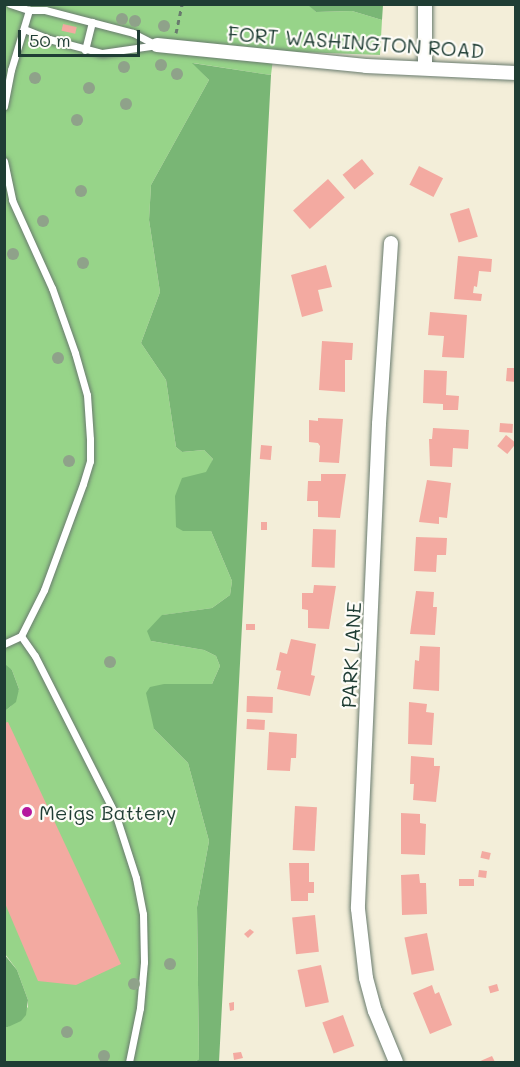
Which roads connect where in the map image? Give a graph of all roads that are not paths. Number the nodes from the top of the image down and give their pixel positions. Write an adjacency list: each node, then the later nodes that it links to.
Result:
1 (10, 4): 3 (lane, FORT WASHINGTON ROAD)
2 (425, 4): 8 (street)
3 (29, 10): 4 (lane, FORT WASHINGTON ROAD); 5 (lane)
4 (92, 22): 6 (lane, FORT WASHINGTON ROAD); 7 (lane)
5 (24, 29): 7 (lane, FORT WASHINGTON ROAD); 10 (lane)
6 (157, 45): 7 (lane, FORT WASHINGTON ROAD); 8 (street, FORT WASHINGTON ROAD)
7 (85, 50)
8 (425, 68): 9 (street, FORT WASHINGTON ROAD)
9 (516, 73)
10 (4, 106)
11 (4, 162): 13 (lane)
12 (391, 243): 16 (street, PARK LANE)
13 (21, 636): 14 (lane); 15 (lane)
14 (4, 644)
15 (129, 1062)
16 (396, 1062)

